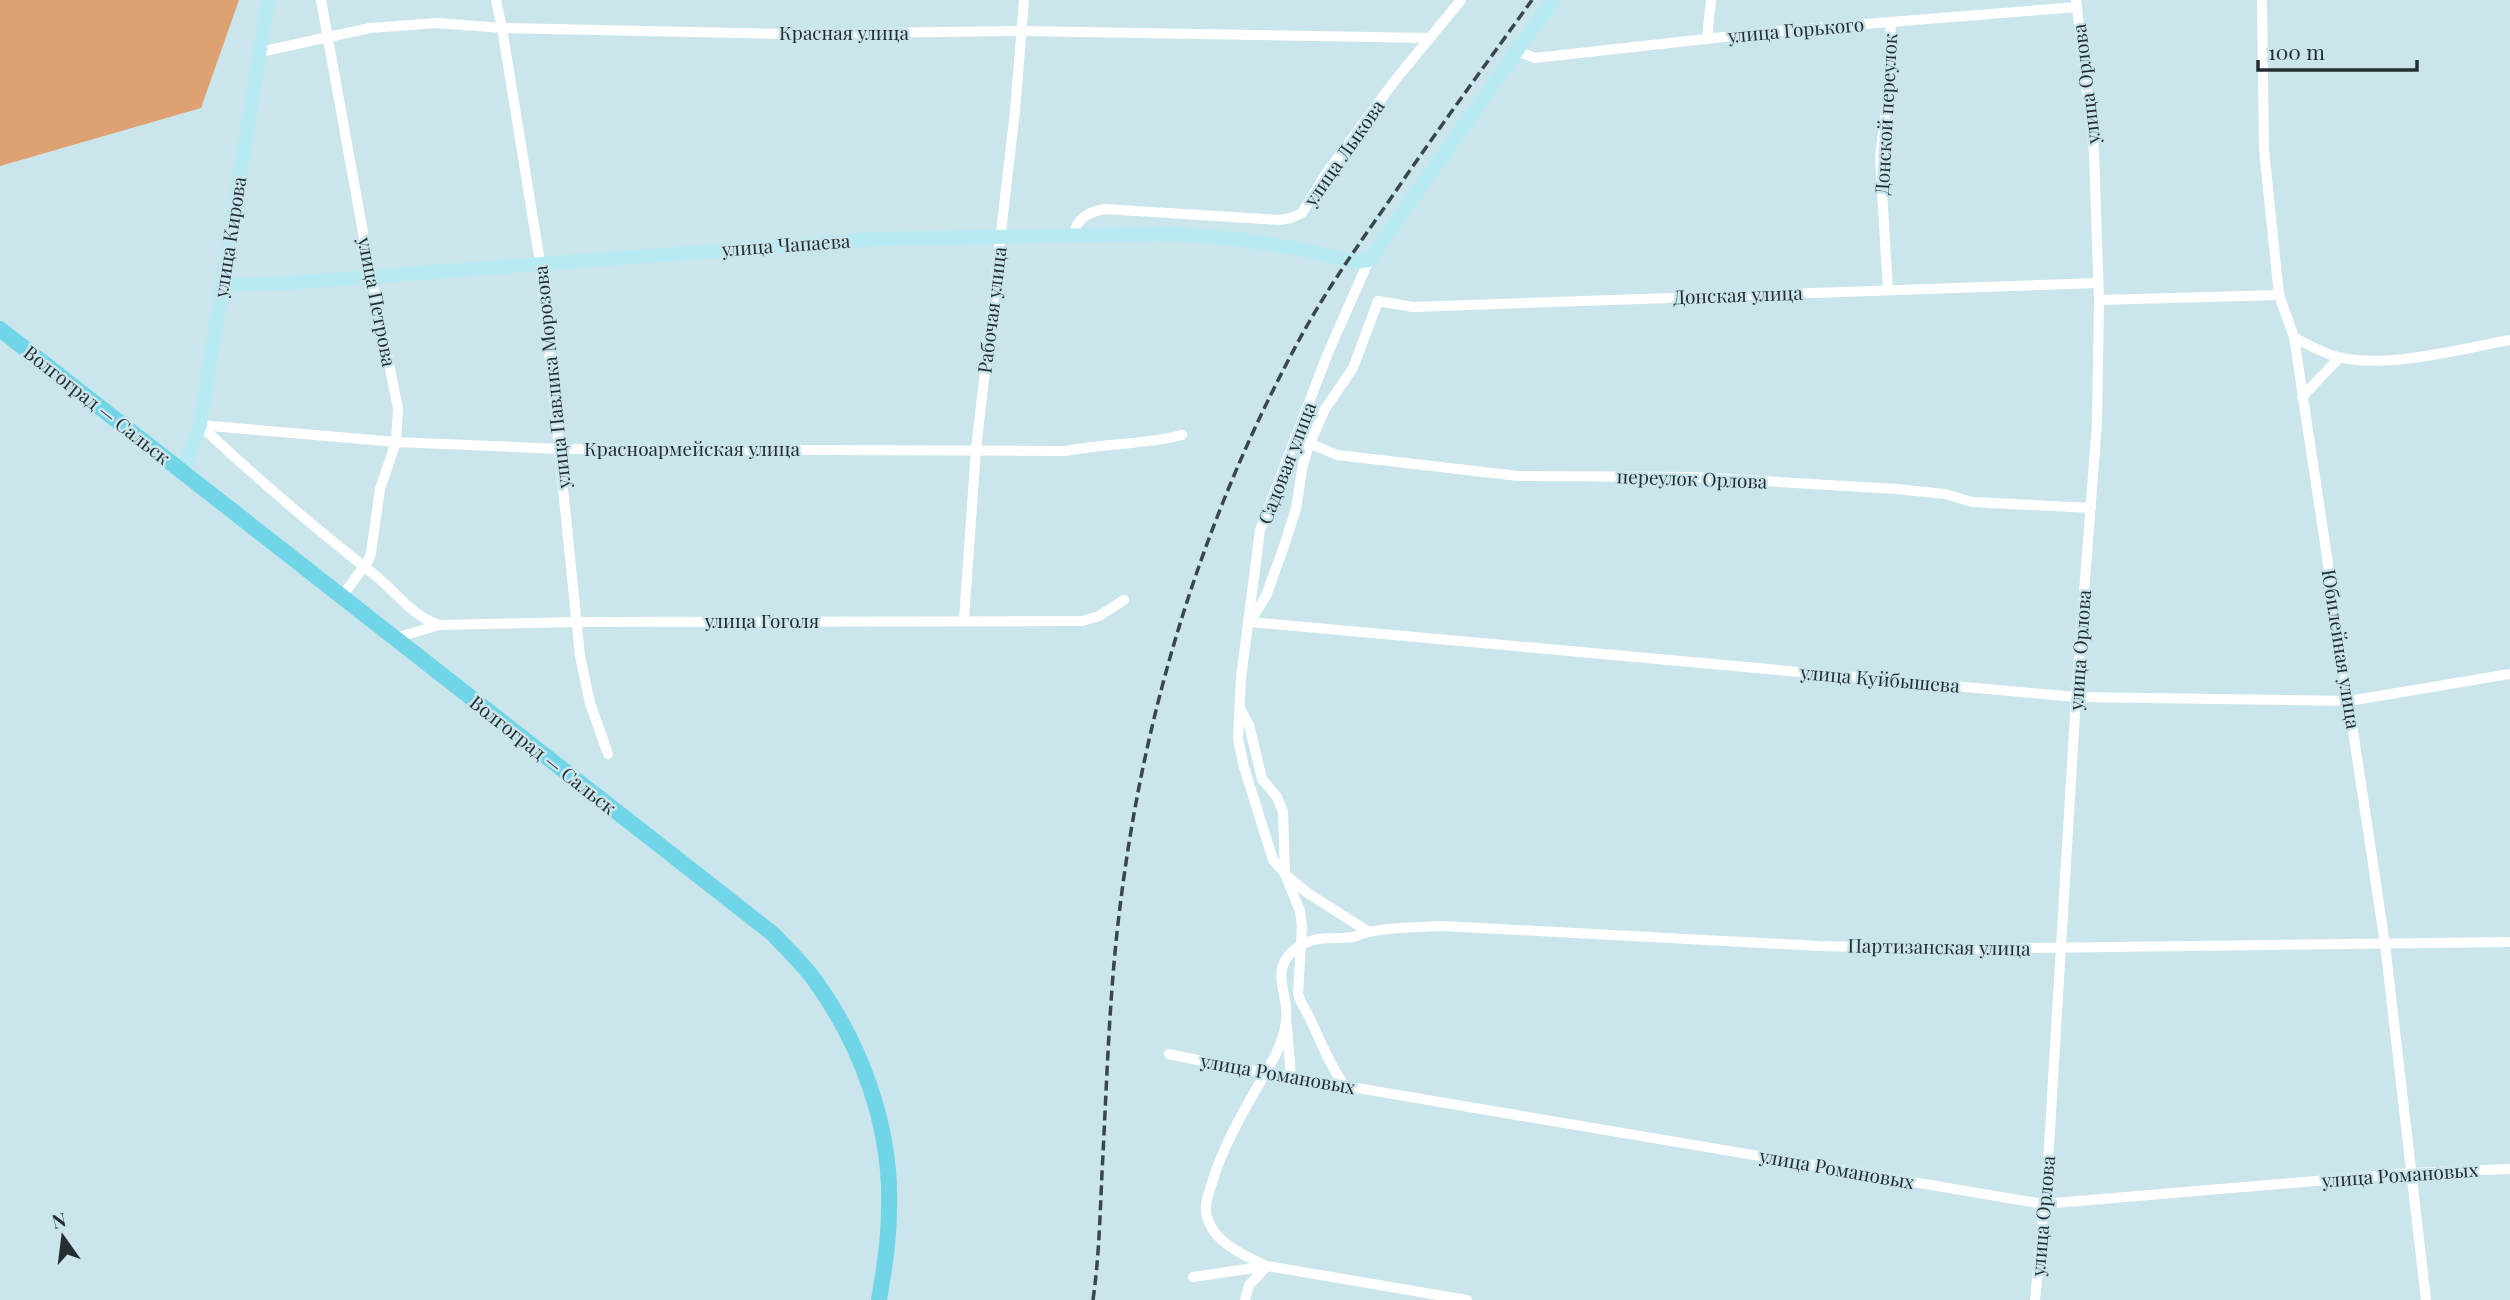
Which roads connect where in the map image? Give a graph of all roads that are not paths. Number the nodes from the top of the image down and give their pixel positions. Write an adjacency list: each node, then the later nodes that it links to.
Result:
1 (268, 0): 17 (street, улица Кирова)
2 (321, 0): 13 (street, улица Петрова)
3 (496, 0): 11 (street, улица Павлика Морозова)
4 (1024, 0): 12 (street, Рабочая улица)
5 (1461, 0): 14 (street, улица Лыкова)
6 (1553, 0): 16 (street, Садовая улица)
7 (1711, 0): 15 (street)
8 (2262, 0): 26 (street, Юбилейная улица)
9 (2076, 3): 10 (street, улица Горького); 23 (street, улица Орлова)
10 (1891, 22): 15 (street, улица Горького); 25 (street, Донской переулок)
11 (502, 28): 12 (street, Красная улица); 13 (street, Красная улица); 21 (street, улица Павлика Морозова)
12 (1021, 31): 14 (street, Красная улица); 19 (street, Рабочая улица)
13 (328, 36): 17 (street, Красная улица); 22 (street, улица Петрова)
14 (1430, 38): 18 (street, улица Лыкова)
15 (1707, 38): 16 (street, улица Горького)
16 (1517, 51): 20 (street, Садовая улица)
17 (260, 52): 24 (street, улица Кирова)
18 (1073, 235): 19 (street, улица Чапаева); 20 (street, улица Чапаева)
19 (1000, 237): 21 (street, улица Чапаева); 40 (street, Рабочая улица)
20 (1369, 260): 36 (street, Садовая улица)
21 (540, 262): 22 (street, улица Чапаева); 39 (street, улица Павлика Морозова)
22 (371, 277): 24 (street, улица Чапаева); 37 (street, улица Петрова)
23 (2098, 283): 25 (street, Донская улица); 27 (street, улица Орлова)
24 (223, 285): 34 (street, улица Кирова)
25 (1888, 290): 28 (street, Донская улица)
26 (2279, 295): 27 (street); 30 (street, Юбилейная улица)
27 (2099, 300): 42 (street, улица Орлова)
28 (1378, 301): 38 (street, Садовая улица)
29 (0, 329): 41 (main road, Волгоград — Сальск)
30 (2294, 337): 32 (street); 33 (street, Юбилейная улица)
31 (2510, 340): 32 (street)
32 (2339, 358): 33 (street)
33 (2302, 397): 53 (street, Юбилейная улица)
34 (200, 425): 37 (street, Красноармейская улица); 41 (street, улица Кирова); 43 (street)
35 (1182, 435): 40 (street, Красноармейская улица)
36 (1295, 437): 38 (street, переулок Орлова); 48 (street, Садовая улица)
37 (396, 442): 39 (street, Красноармейская улица); 43 (street, улица Петрова)
38 (1310, 443): 42 (street, переулок Орлова); 48 (street, Садовая улица)
39 (560, 449): 40 (street, Красноармейская улица); 47 (street, улица Павлика Морозова)
40 (976, 449): 46 (street, Рабочая улица)
41 (183, 471): 44 (main road, Волгоград — Сальск)
42 (2091, 508): 52 (street, улица Орлова)
43 (364, 567): 44 (street, улица Петрова); 49 (street)
44 (343, 595): 50 (main road, Волгоград — Сальск)
45 (1124, 600): 46 (street, улица Гоголя)
46 (964, 620): 47 (street, улица Гоголя)
47 (576, 622): 49 (street, улица Гоголя); 55 (street, улица Павлика Морозова)
48 (1250, 622): 52 (street, улица Куйбышева); 54 (street)
49 (439, 625): 50 (street, улица Гоголя)
50 (396, 638): 72 (main road, Волгоград — Сальск)
51 (2510, 674): 53 (street, улица Куйбышева)
52 (2076, 697): 53 (street, улица Куйбышева); 61 (street, улица Орлова)
53 (2349, 701): 60 (street, Юбилейная улица)
54 (1239, 704): 56 (street); 56 (street)
55 (608, 754)
56 (1285, 874): 57 (street); 59 (street)
57 (1369, 932): 59 (street, Партизанская улица); 61 (street, Партизанская улица)
58 (2510, 942): 60 (street, Партизанская улица)
59 (1302, 944): 62 (street); 66 (street)
60 (2385, 944): 61 (street, Партизанская улица); 68 (street, Юбилейная улица)
61 (2060, 948): 69 (street, улица Орлова)
62 (1286, 1022): 64 (street); 65 (street)
63 (1169, 1054): 64 (street, улица Романовых)
64 (1268, 1073): 65 (street, улица Романовых); 70 (street)
65 (1291, 1076): 66 (street, улица Романовых)
66 (1345, 1086): 69 (street, улица Романовых)
67 (2510, 1169): 68 (street, улица Романовых)
68 (2410, 1173): 69 (street, улица Романовых); 76 (street, Юбилейная улица)
69 (2043, 1204): 75 (street, улица Орлова)
70 (1267, 1266): 71 (street); 73 (street); 74 (street)
71 (1193, 1277)
72 (878, 1300)
73 (1245, 1300)
74 (1466, 1300)
75 (2035, 1300)
76 (2426, 1300)

